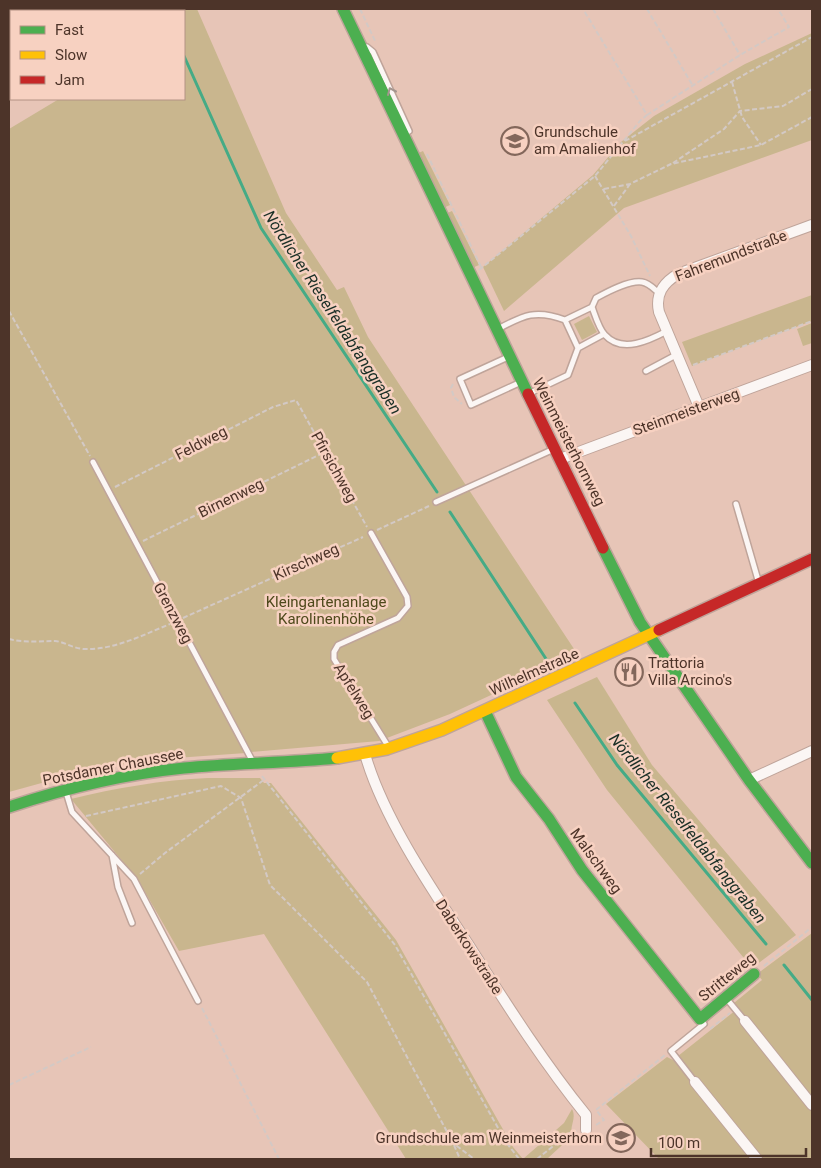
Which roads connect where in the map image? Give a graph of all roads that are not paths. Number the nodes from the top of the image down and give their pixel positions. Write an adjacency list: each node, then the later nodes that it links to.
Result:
1 (343, 9): 6 (street, Weinmeisterhornweg)
2 (812, 226): 3 (street, Fahremundstraße)
3 (659, 293): 4 (lane); 7 (street, Fahremundstraße)
4 (592, 307): 5 (lane); 8 (lane)
5 (564, 320): 6 (lane); 9 (lane)
6 (495, 330): 11 (street, Weinmeisterhornweg)
7 (667, 331): 8 (lane); 10 (street, Fahremundstraße)
8 (604, 334): 9 (lane)
9 (578, 348): 15 (lane)
10 (677, 354): 13 (lane); 16 (street, Fahremundstraße)
11 (508, 357): 14 (street, Weinmeisterhornweg); 14 (lane)
12 (812, 365): 16 (street, Steinmeisterweg)
13 (646, 371)
14 (521, 382): 15 (street, Weinmeisterhornweg)
15 (527, 395): 17 (street, Weinmeisterhornweg)
16 (699, 407): 17 (street, Steinmeisterweg)
17 (557, 454): 19 (lane); 24 (street, Weinmeisterhornweg)
18 (93, 462): 29 (lane, Grenzweg)
19 (436, 502)
20 (736, 504): 23 (lane)
21 (371, 533): 26 (lane, Apfelweg)
22 (812, 559): 23 (street, Wilhelmstraße)
23 (758, 583): 24 (street, Wilhelmstraße)
24 (649, 636): 25 (street, Wilhelmstraße); 30 (street, Weinmeisterhornweg)
25 (485, 711): 26 (street, Wilhelmstraße); 39 (street, Malschweg)
26 (390, 748): 28 (street, Wilhelmstraße)
27 (812, 751): 30 (street)
28 (365, 754): 29 (street, Wilhelmstraße); 43 (street, Daberkowstraße)
29 (258, 769): 31 (street, Potsdamer Chaussee)
30 (749, 780): 34 (street, Weinmeisterhornweg)
31 (65, 789): 32 (street, Potsdamer Chaussee); 33 (lane)
32 (9, 807)
33 (112, 854): 35 (lane); 38 (lane)
34 (812, 863)
35 (132, 923)
36 (754, 974): 37 (street, Stritteweg)
37 (726, 997): 39 (street, Stritteweg); 40 (lane)
38 (198, 1002)
39 (700, 1019): 41 (lane, Stritteweg)
40 (745, 1021): 42 (street)
41 (695, 1082): 44 (street)
42 (812, 1105)
43 (586, 1130)
44 (757, 1159)

